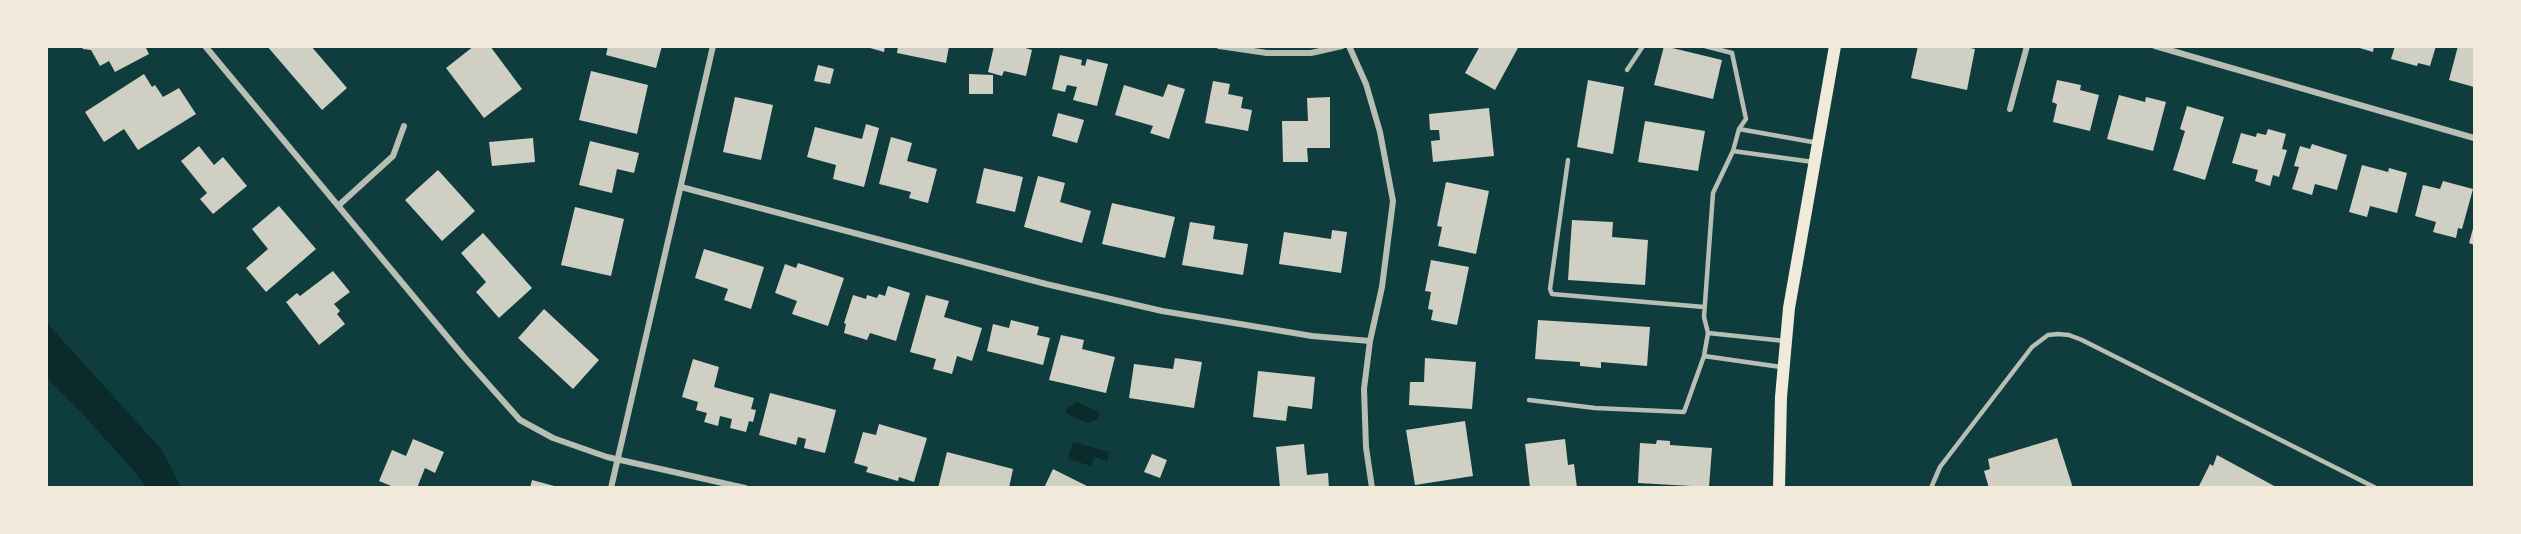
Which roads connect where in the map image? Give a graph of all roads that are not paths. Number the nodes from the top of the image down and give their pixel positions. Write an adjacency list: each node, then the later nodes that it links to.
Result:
1 (206, 46): 21 (street)
2 (713, 46): 20 (street)
3 (1219, 46): 4 (street)
4 (1342, 46)
5 (1349, 46): 24 (street)
6 (1643, 46): 11 (lane)
7 (1705, 46): 14 (lane)
8 (1835, 46): 16 (main road)
9 (2028, 46): 12 (street)
10 (2155, 46): 15 (street)
11 (1627, 70)
12 (2010, 109)
13 (404, 126): 21 (street)
14 (1738, 129): 16 (lane); 17 (lane)
15 (2475, 138)
16 (1818, 142): 19 (main road)
17 (1733, 151): 19 (lane); 22 (lane)
18 (1568, 160): 22 (lane)
19 (1815, 162): 25 (main road)
20 (681, 187): 24 (street); 29 (street)
21 (338, 206): 29 (street)
22 (1704, 307): 23 (lane)
23 (1708, 333): 25 (lane); 26 (lane)
24 (1370, 341): 32 (street)
25 (1786, 341): 27 (main road)
26 (1704, 356): 27 (lane); 28 (lane)
27 (1783, 367): 33 (main road)
28 (1529, 400)
29 (617, 459): 30 (street); 31 (street)
30 (611, 488)
31 (745, 488)
32 (1372, 488)
33 (1779, 488)
34 (1931, 488): 35 (lane)
35 (2376, 488)

